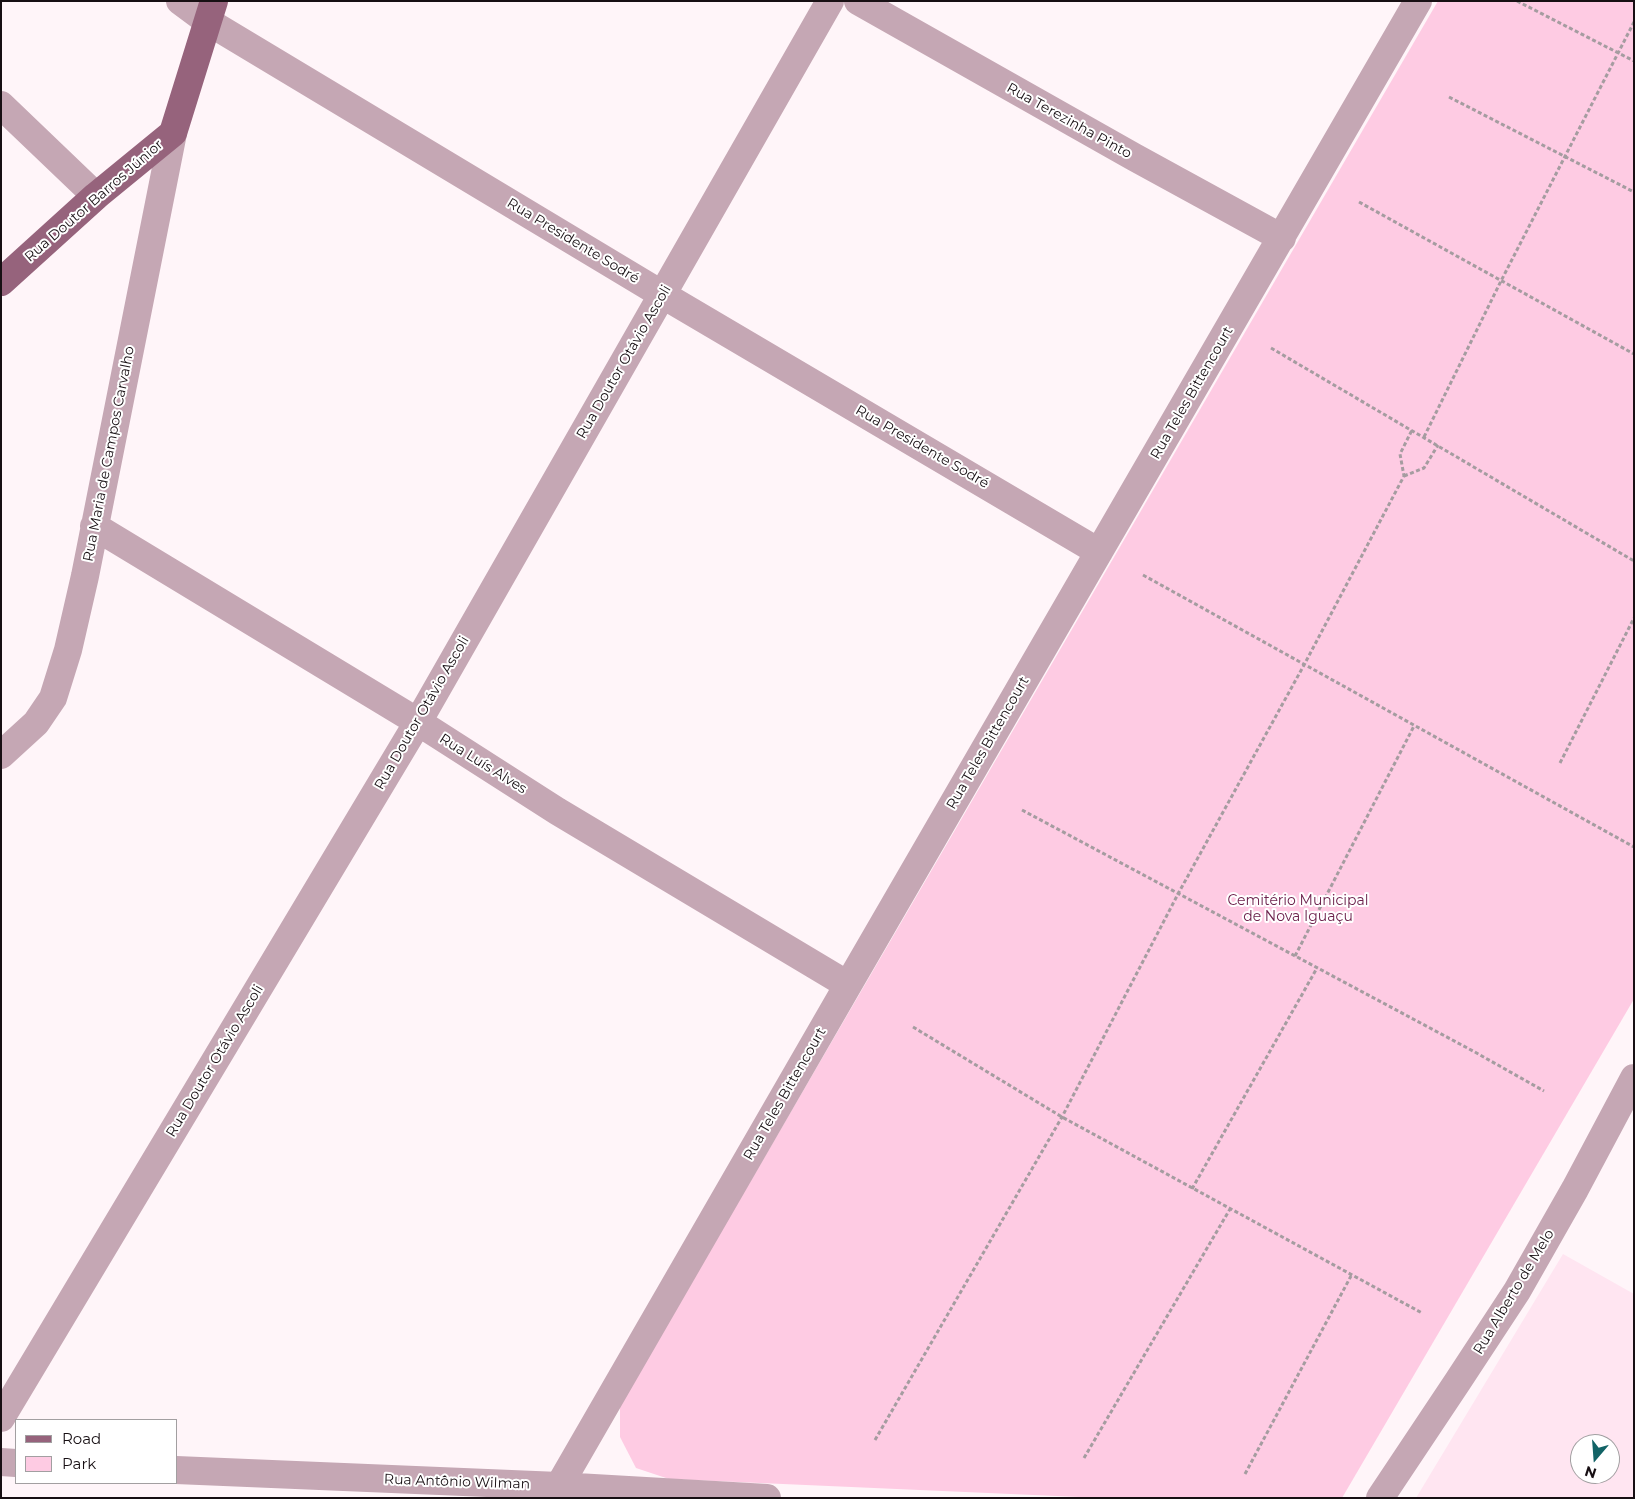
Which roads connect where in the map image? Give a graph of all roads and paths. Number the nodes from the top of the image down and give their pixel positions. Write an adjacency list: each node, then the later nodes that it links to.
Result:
1 (180, 1): 7 (street, Rua Presidente Sodré)
2 (830, 1): 21 (street, Rua Doutor Otávio Ascoli)
3 (858, 1): 6 (street, Rua Terezinha Pinto)
4 (1418, 1): 18 (street, Rua Teles Bittencourt)
5 (1516, 1): 9 (path)
6 (887, 8): 18 (street, Rua Terezinha Pinto)
7 (210, 11): 13 (main road, Rua Doutor Barros Júnior); 21 (street, Rua Presidente Sodré)
8 (1634, 22): 9 (path)
9 (1618, 52): 10 (path); 14 (path)
10 (1634, 61)
11 (1450, 97): 14 (path)
12 (1, 105): 16 (street)
13 (173, 133): 16 (main road, Rua Doutor Barros Júnior); 28 (street, Rua Maria de Campos Carvalho)
14 (1565, 157): 15 (path); 19 (path)
15 (1634, 192)
16 (96, 196): 20 (main road, Rua Doutor Barros Júnior)
17 (1359, 202): 19 (path)
18 (1282, 238): 29 (street, Rua Teles Bittencourt)
19 (1501, 281): 23 (path); 25 (path)
20 (1, 282)
21 (662, 295): 29 (street, Rua Presidente Sodré); 34 (street, Rua Doutor Otávio Ascoli)
22 (1271, 348): 24 (path)
23 (1634, 354)
24 (1412, 430): 25 (path); 27 (path)
25 (1424, 437): 26 (path)
26 (1438, 445): 27 (path); 30 (path)
27 (1404, 476): 33 (path)
28 (94, 526): 34 (street, Rua Luís Alves); 36 (street, Rua Maria de Campos Carvalho)
29 (1099, 552): 43 (street, Rua Teles Bittencourt)
30 (1634, 561)
31 (1143, 575): 33 (path)
32 (1634, 618): 37 (path)
33 (1304, 665): 35 (path); 40 (path)
34 (418, 722): 43 (street, Rua Luís Alves); 52 (street, Rua Doutor Otávio Ascoli)
35 (1414, 726): 39 (path); 41 (path)
36 (1, 755)
37 (1560, 763)
38 (1022, 810): 40 (path)
39 (1634, 847)
40 (1178, 894): 41 (path); 47 (path)
41 (1295, 956): 42 (path)
42 (1318, 968): 46 (path); 48 (path)
43 (848, 985): 59 (street, Rua Teles Bittencourt)
44 (913, 1027): 47 (path)
45 (1634, 1078): 61 (street, Rua Alberto de Melo)
46 (1544, 1091)
47 (1062, 1118): 48 (path); 53 (path)
48 (1192, 1189): 49 (path)
49 (1230, 1210): 50 (path); 54 (path)
50 (1351, 1276): 51 (path); 58 (path)
51 (1422, 1313)
52 (1, 1418)
53 (875, 1440)
54 (1084, 1458)
55 (1, 1462): 56 (street)
56 (15, 1463)
57 (178, 1470): 59 (street, Rua Antônio Wilman)
58 (1245, 1474)
59 (559, 1486): 60 (street, Rua Antônio Wilman)
60 (767, 1498)
61 (1380, 1498)

